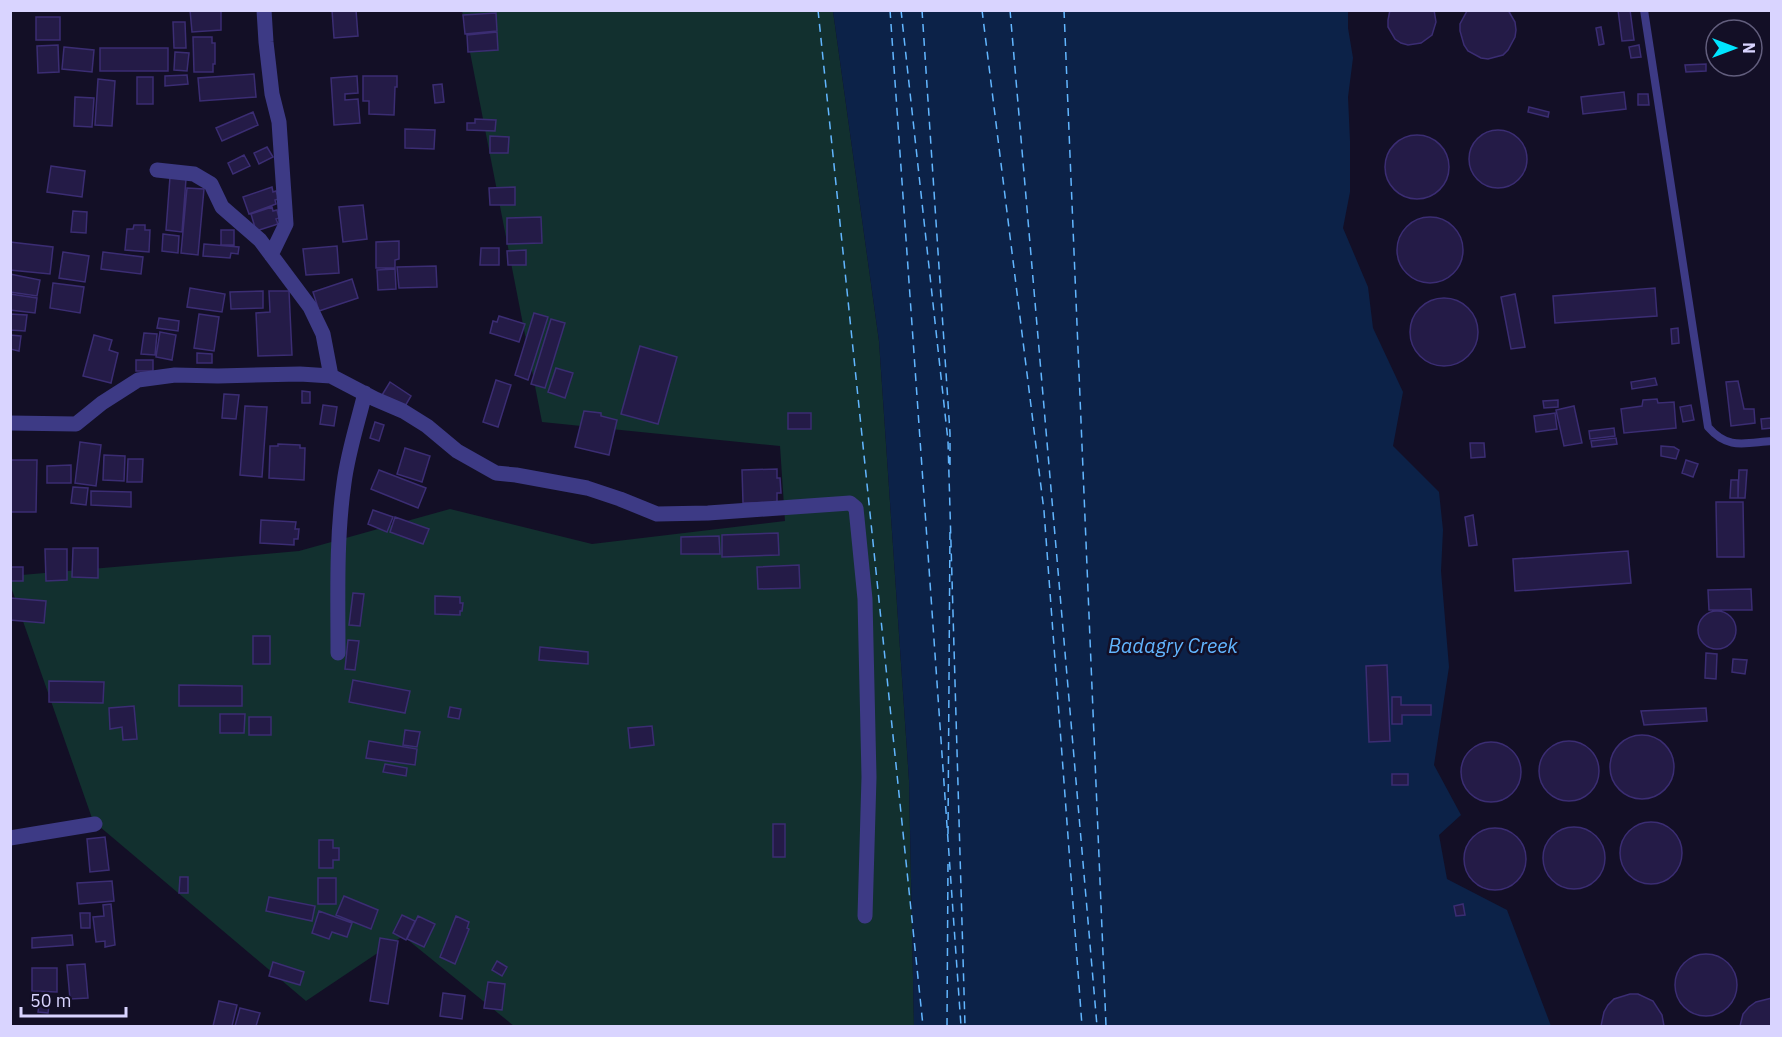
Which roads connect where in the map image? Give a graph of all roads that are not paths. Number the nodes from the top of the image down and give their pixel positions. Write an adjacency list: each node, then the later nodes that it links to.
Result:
1 (264, 10): 4 (street)
2 (1644, 10): 8 (lane)
3 (157, 170): 4 (street)
4 (271, 255): 5 (street)
5 (331, 376): 6 (street); 7 (street)
6 (365, 393): 9 (street); 12 (street)
7 (10, 423)
8 (1772, 441)
9 (338, 653)
10 (95, 824): 11 (street)
11 (10, 838)
12 (865, 916)

